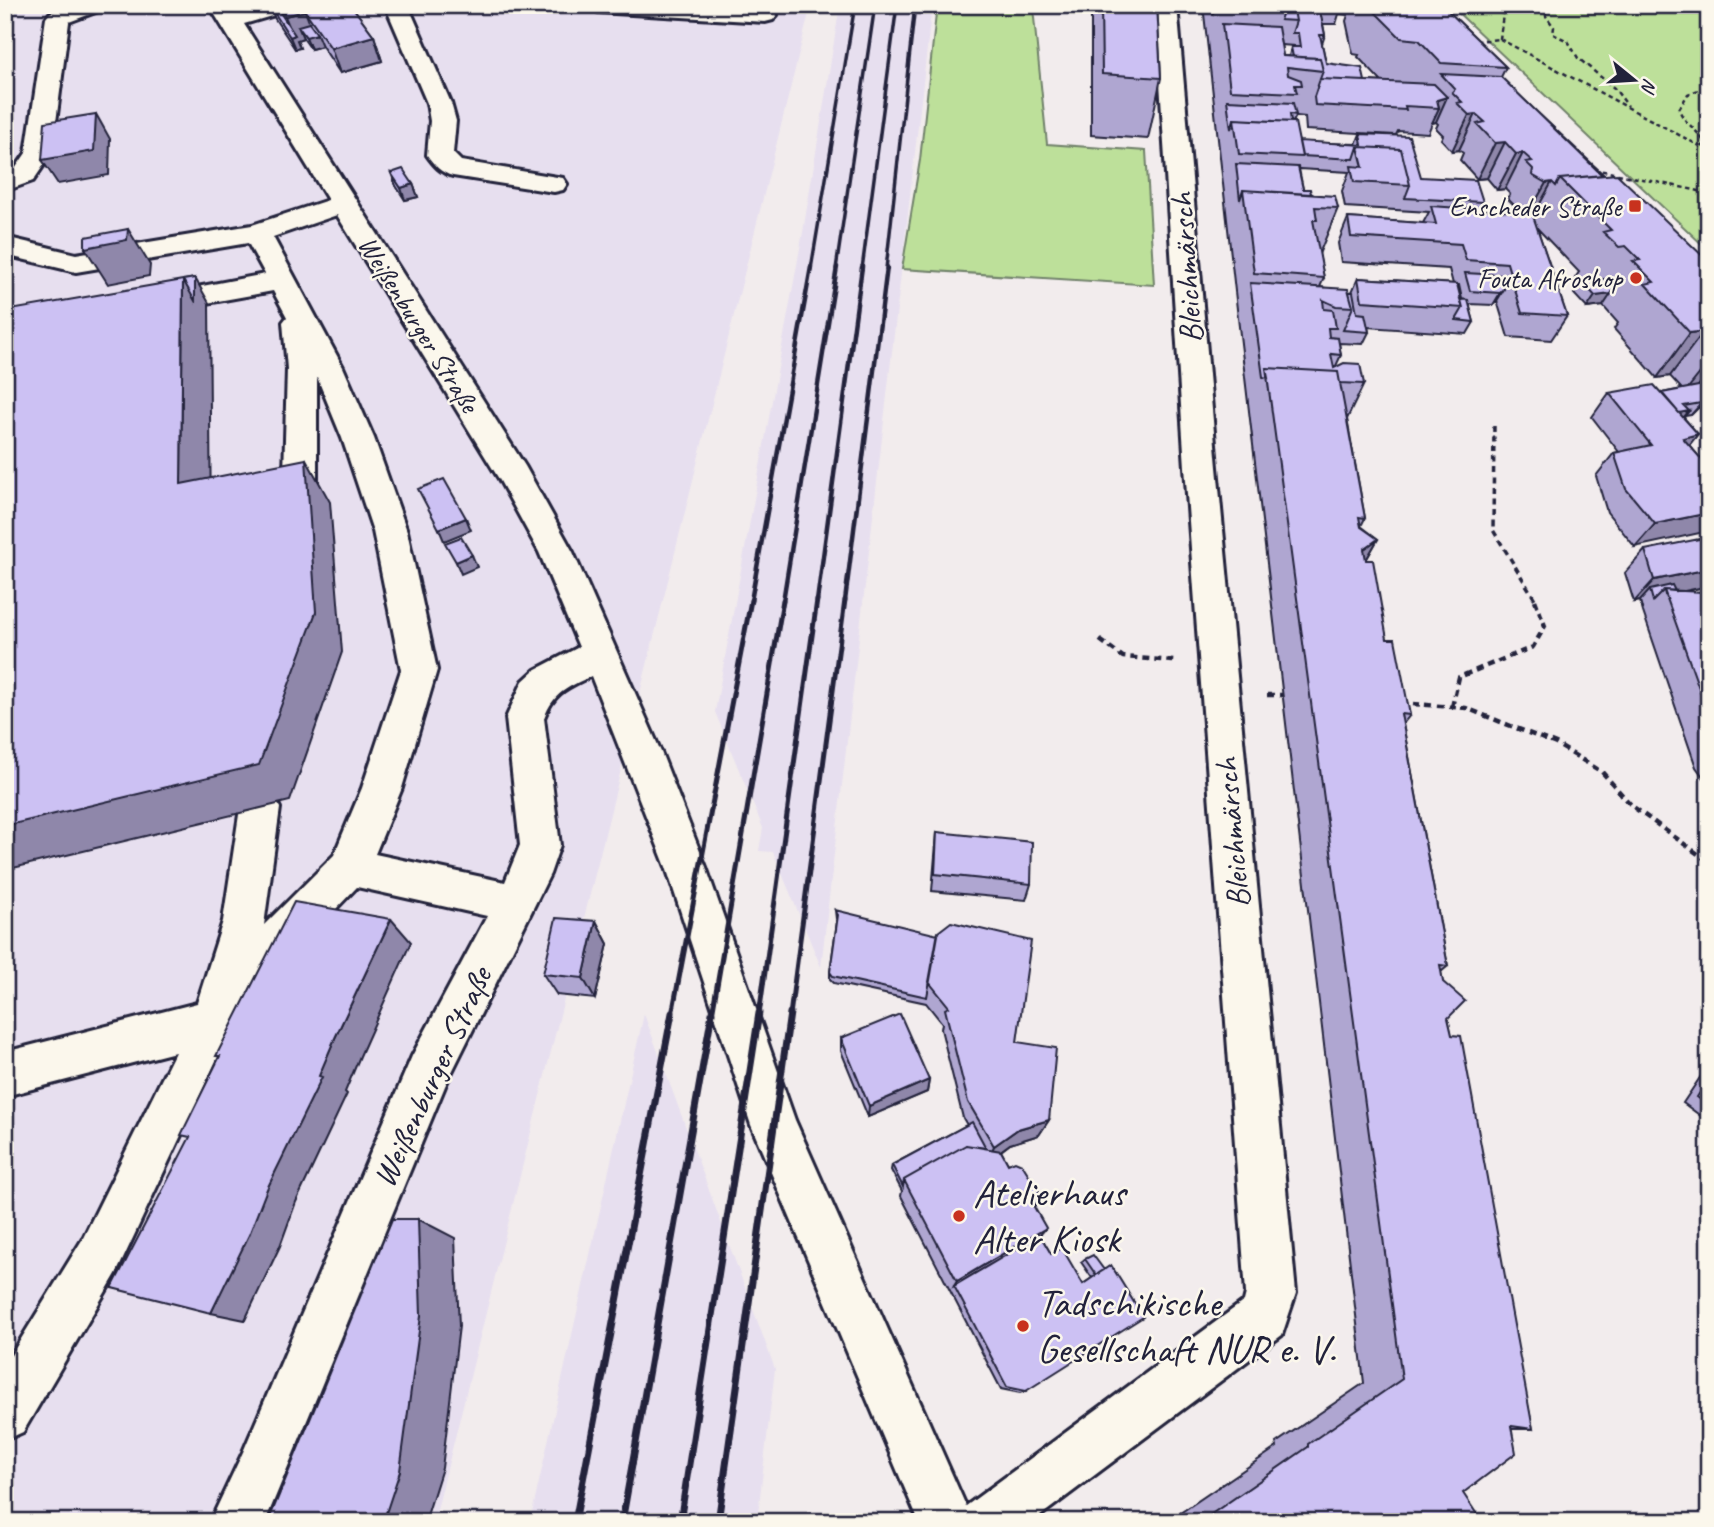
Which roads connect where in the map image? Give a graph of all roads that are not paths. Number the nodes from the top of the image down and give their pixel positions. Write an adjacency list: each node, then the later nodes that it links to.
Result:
1 (93, 5): 6 (street)
2 (284, 5): 7 (street)
3 (396, 5): 10 (street)
4 (598, 5): 8 (street)
5 (1166, 5): 27 (street, Bleichmärsch)
6 (59, 12): 9 (street)
7 (225, 13): 11 (street, Weißenburger Straße)
8 (765, 15)
9 (5, 183)
10 (554, 184)
11 (343, 204): 12 (street); 18 (street, Weißenburger Straße)
12 (257, 233): 13 (street); 14 (street)
13 (5, 246)
14 (282, 280): 15 (street); 16 (street)
15 (207, 294)
16 (298, 311): 17 (street); 20 (street)
17 (300, 509)
18 (598, 653): 21 (street, Weißenburger Straße); 26 (street, Weißenburger Straße)
19 (260, 808): 22 (street)
20 (349, 867): 21 (street); 22 (street)
21 (515, 903): 25 (street, Weißenburger Straße)
22 (213, 1020): 23 (street); 24 (street)
23 (5, 1074)
24 (5, 1414)
25 (237, 1522)
26 (946, 1522)
27 (987, 1522)

